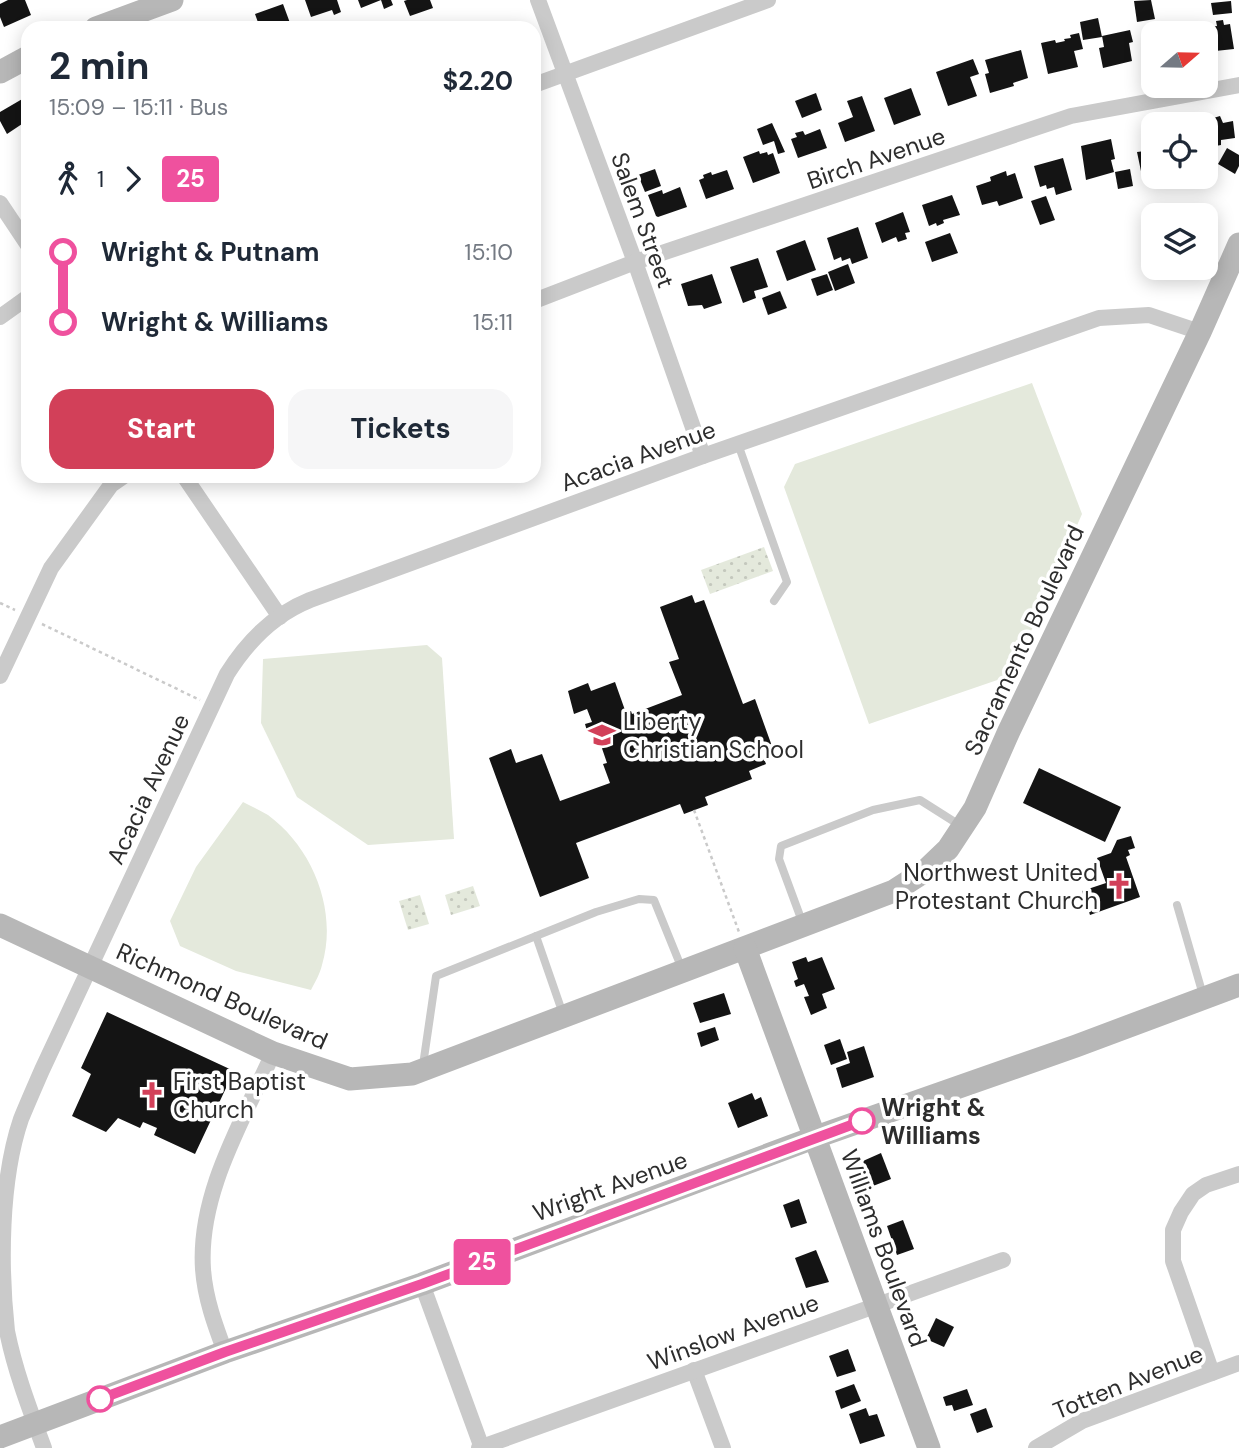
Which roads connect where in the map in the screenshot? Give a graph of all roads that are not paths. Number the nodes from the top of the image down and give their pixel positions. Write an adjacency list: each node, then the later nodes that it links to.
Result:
1 (172, 0): 4 (street)
2 (538, 0): 7 (street, Salem Street)
3 (768, 0): 7 (street)
4 (115, 21)
5 (21, 61): 6 (street)
6 (0, 72)
7 (565, 74): 8 (street); 13 (street, Salem Street)
8 (541, 83)
9 (1239, 85): 13 (street, Birch Avenue)
10 (0, 203): 11 (street)
11 (21, 234)
12 (1239, 244): 17 (street, Sacramento Boulevard)
13 (635, 262): 14 (street, Birch Avenue); 19 (street, Salem Street)
14 (541, 298)
15 (21, 302): 16 (street)
16 (0, 317)
17 (1200, 332): 18 (street, Acacia Avenue); 25 (street, Sacramento Boulevard)
18 (738, 444): 19 (street, Acacia Avenue); 22 (lane)
19 (703, 456): 23 (street, Acacia Avenue)
20 (114, 483): 24 (street)
21 (189, 483): 23 (street)
22 (774, 601)
23 (280, 617): 31 (street, Acacia Avenue)
24 (0, 676)
25 (963, 828): 28 (street, Sacramento Boulevard); 28 (lane)
26 (1177, 905): 34 (lane)
27 (0, 925): 31 (street, Richmond Boulevard)
28 (804, 926): 30 (street, Sacramento Boulevard)
29 (537, 936): 32 (lane); 35 (lane); 37 (lane)
30 (745, 948): 32 (street, Richmond Boulevard); 38 (street, Williams Boulevard)
31 (90, 966): 36 (street, Richmond Boulevard); 47 (street, Acacia Avenue)
32 (683, 972): 35 (street, Richmond Boulevard)
33 (1239, 985): 34 (street, Wright Avenue)
34 (1204, 998): 38 (street, Wright Avenue)
35 (564, 1016): 37 (street, Richmond Boulevard)
36 (273, 1053): 37 (street, Richmond Boulevard); 43 (street)
37 (422, 1070)
38 (816, 1138): 41 (street, Wright Avenue); 42 (street, Williams Boulevard)
39 (1239, 1174): 46 (street)
40 (1003, 1260): 42 (street, Winslow Avenue)
41 (422, 1284): 43 (street, Wright Avenue); 50 (street)
42 (875, 1304): 45 (street, Winslow Avenue); 52 (street, Williams Boulevard)
43 (225, 1352): 47 (street, Wright Avenue)
44 (1239, 1363): 46 (street, Totten Avenue)
45 (694, 1370): 50 (street, Winslow Avenue); 51 (street)
46 (1212, 1373): 53 (street, Totten Avenue)
47 (35, 1424): 48 (street, Wright Avenue); 49 (street, Acacia Avenue)
48 (0, 1437)
49 (44, 1448)
50 (481, 1448)
51 (723, 1448)
52 (929, 1448)
53 (1037, 1448)

